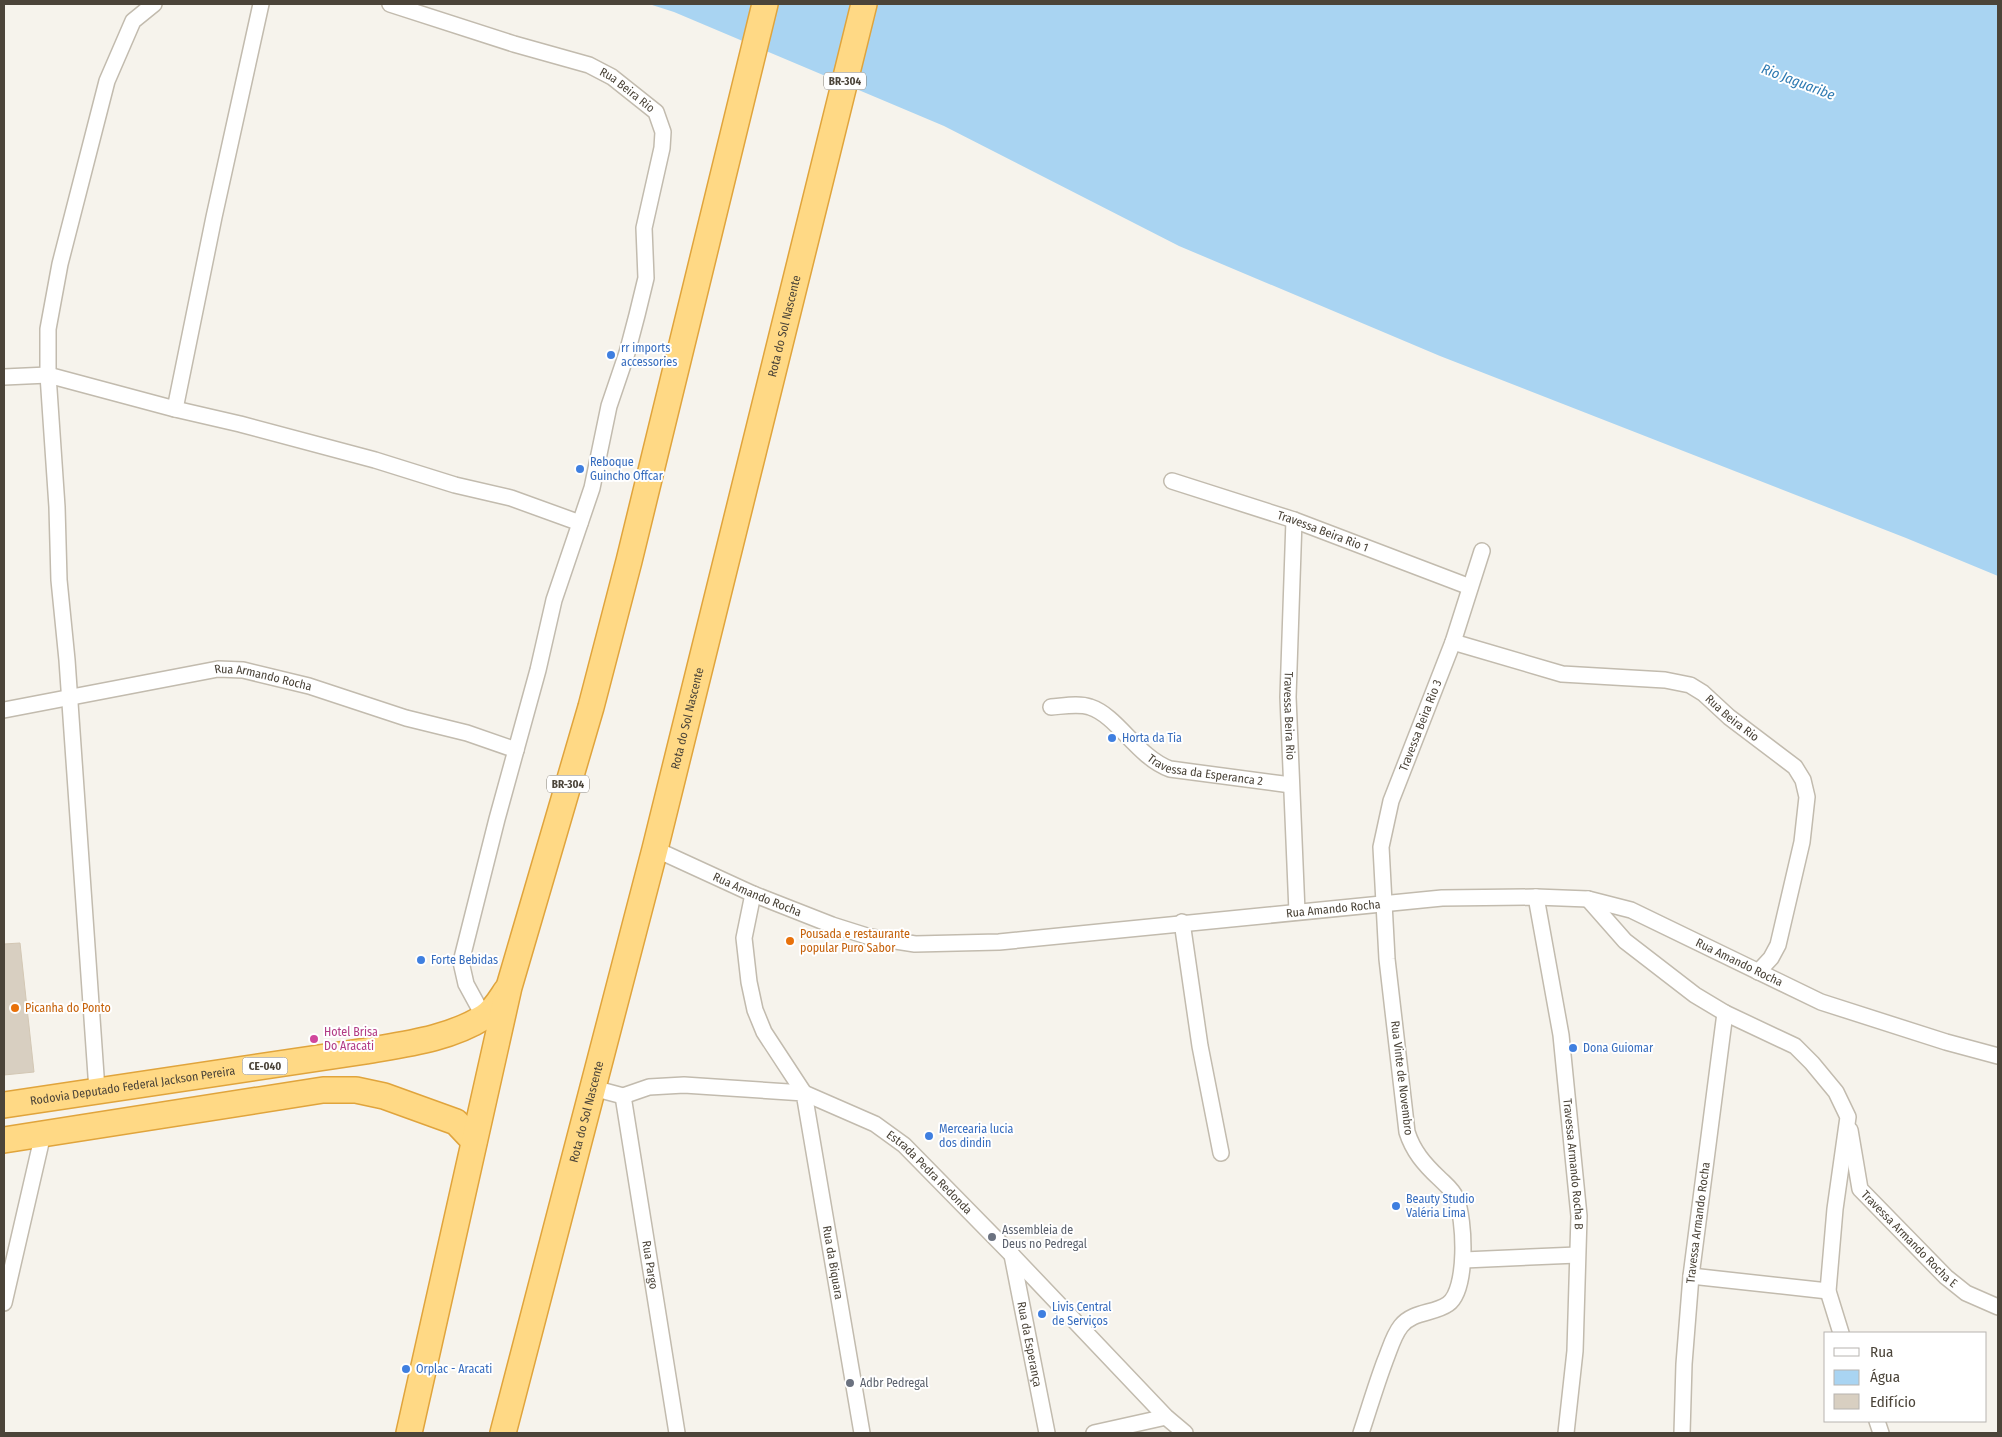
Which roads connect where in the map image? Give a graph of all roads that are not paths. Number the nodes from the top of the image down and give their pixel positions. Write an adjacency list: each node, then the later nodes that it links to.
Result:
1 (137, 4): 7 (street)
2 (154, 4): 7 (street)
3 (261, 4): 10 (street)
4 (390, 4): 13 (street, Rua Beira Rio)
5 (765, 4): 30 (highway, BR-304)
6 (864, 4): 22 (highway, Rota do Sol Nascente / BR-304)
7 (133, 21): 8 (street)
8 (48, 376): 9 (street); 10 (street); 17 (street)
9 (4, 377)
10 (175, 409): 13 (street)
11 (1172, 481): 12 (street, Travessa Beira Rio 1)
12 (1294, 520): 15 (street, Travessa Beira Rio 1); 21 (street, Travessa Beira Rio)
13 (580, 523): 20 (street, Rua Beira Rio)
14 (1482, 551): 15 (street, Travessa Beira Rio 3)
15 (1470, 587): 16 (street, Travessa Beira Rio 3)
16 (1453, 642): 26 (street, Travessa Beira Rio 3); 29 (street, Rua Beira Rio)
17 (69, 699): 19 (street, Rua Armando Rocha); 20 (street, Rua Armando Rocha); 35 (street)
18 (1051, 707): 21 (street, Travessa da Esperanca 2)
19 (4, 710)
20 (516, 750): 32 (street, Rua Beira Rio)
21 (1291, 785): 27 (street, Travessa Beira Rio)
22 (655, 849): 23 (street, Rua Amando Rocha); 34 (highway, Rota do Sol Nascente / BR-304)
23 (753, 894): 28 (street, Rua Amando Rocha); 36 (street)
24 (1536, 897): 25 (street, Rua Amando Rocha); 26 (street, Rua Amando Rocha); 44 (street, Travessa Armando Rocha B)
25 (1588, 899): 29 (street, Rua Amando Rocha); 31 (street, Travessa Armando Rocha E)
26 (1385, 903): 27 (street, Rua Amando Rocha); 46 (street, Rua Vinte de Novembro)
27 (1297, 912): 28 (street, Rua Amando Rocha)
28 (1182, 922): 43 (street)
29 (1758, 972): 33 (street, Rua Amando Rocha)
30 (509, 986): 32 (highway, Rodovia Deputado Federal Jackson Pereira / CE-040); 42 (highway, BR-304)
31 (1725, 1013): 39 (street, Travessa Armando Rocha E); 47 (street, Travessa Armando Rocha)
32 (484, 1017): 35 (highway, Rodovia Deputado Federal Jackson Pereira / CE-040)
33 (1998, 1056)
34 (593, 1088): 37 (street); 54 (highway, Rota do Sol Nascente / BR-304)
35 (97, 1090): 38 (highway, Rodovia Deputado Federal Jackson Pereira / CE-040)
36 (804, 1092): 37 (street); 45 (street, Estrada Pedra Redonda); 56 (street, Rua da Biquara)
37 (623, 1096): 55 (street, Rua Pargo)
38 (4, 1105)
39 (1848, 1116): 48 (street); 50 (street, Travessa Armando Rocha E)
40 (43, 1134): 41 (highway); 42 (highway); 49 (street)
41 (4, 1140)
42 (474, 1141): 53 (highway, BR-304)
43 (1221, 1153)
44 (1577, 1254): 46 (street); 61 (street, Travessa Armando Rocha B)
45 (1012, 1255): 52 (street, Estrada Pedra Redonda); 57 (street, Rua da Esperança)
46 (1464, 1260): 60 (street, Rua Vinte de Novembro)
47 (1691, 1276): 48 (street); 62 (street, Travessa Armando Rocha)
48 (1828, 1291): 51 (street)
49 (4, 1304)
50 (1998, 1308)
51 (1841, 1332)
52 (1166, 1417): 58 (street); 59 (street, Estrada Pedra Redonda)
53 (409, 1433)
54 (503, 1433)
55 (677, 1433)
56 (862, 1433)
57 (1047, 1433)
58 (1094, 1433)
59 (1185, 1433)
60 (1361, 1433)
61 (1566, 1433)
62 (1682, 1433)

